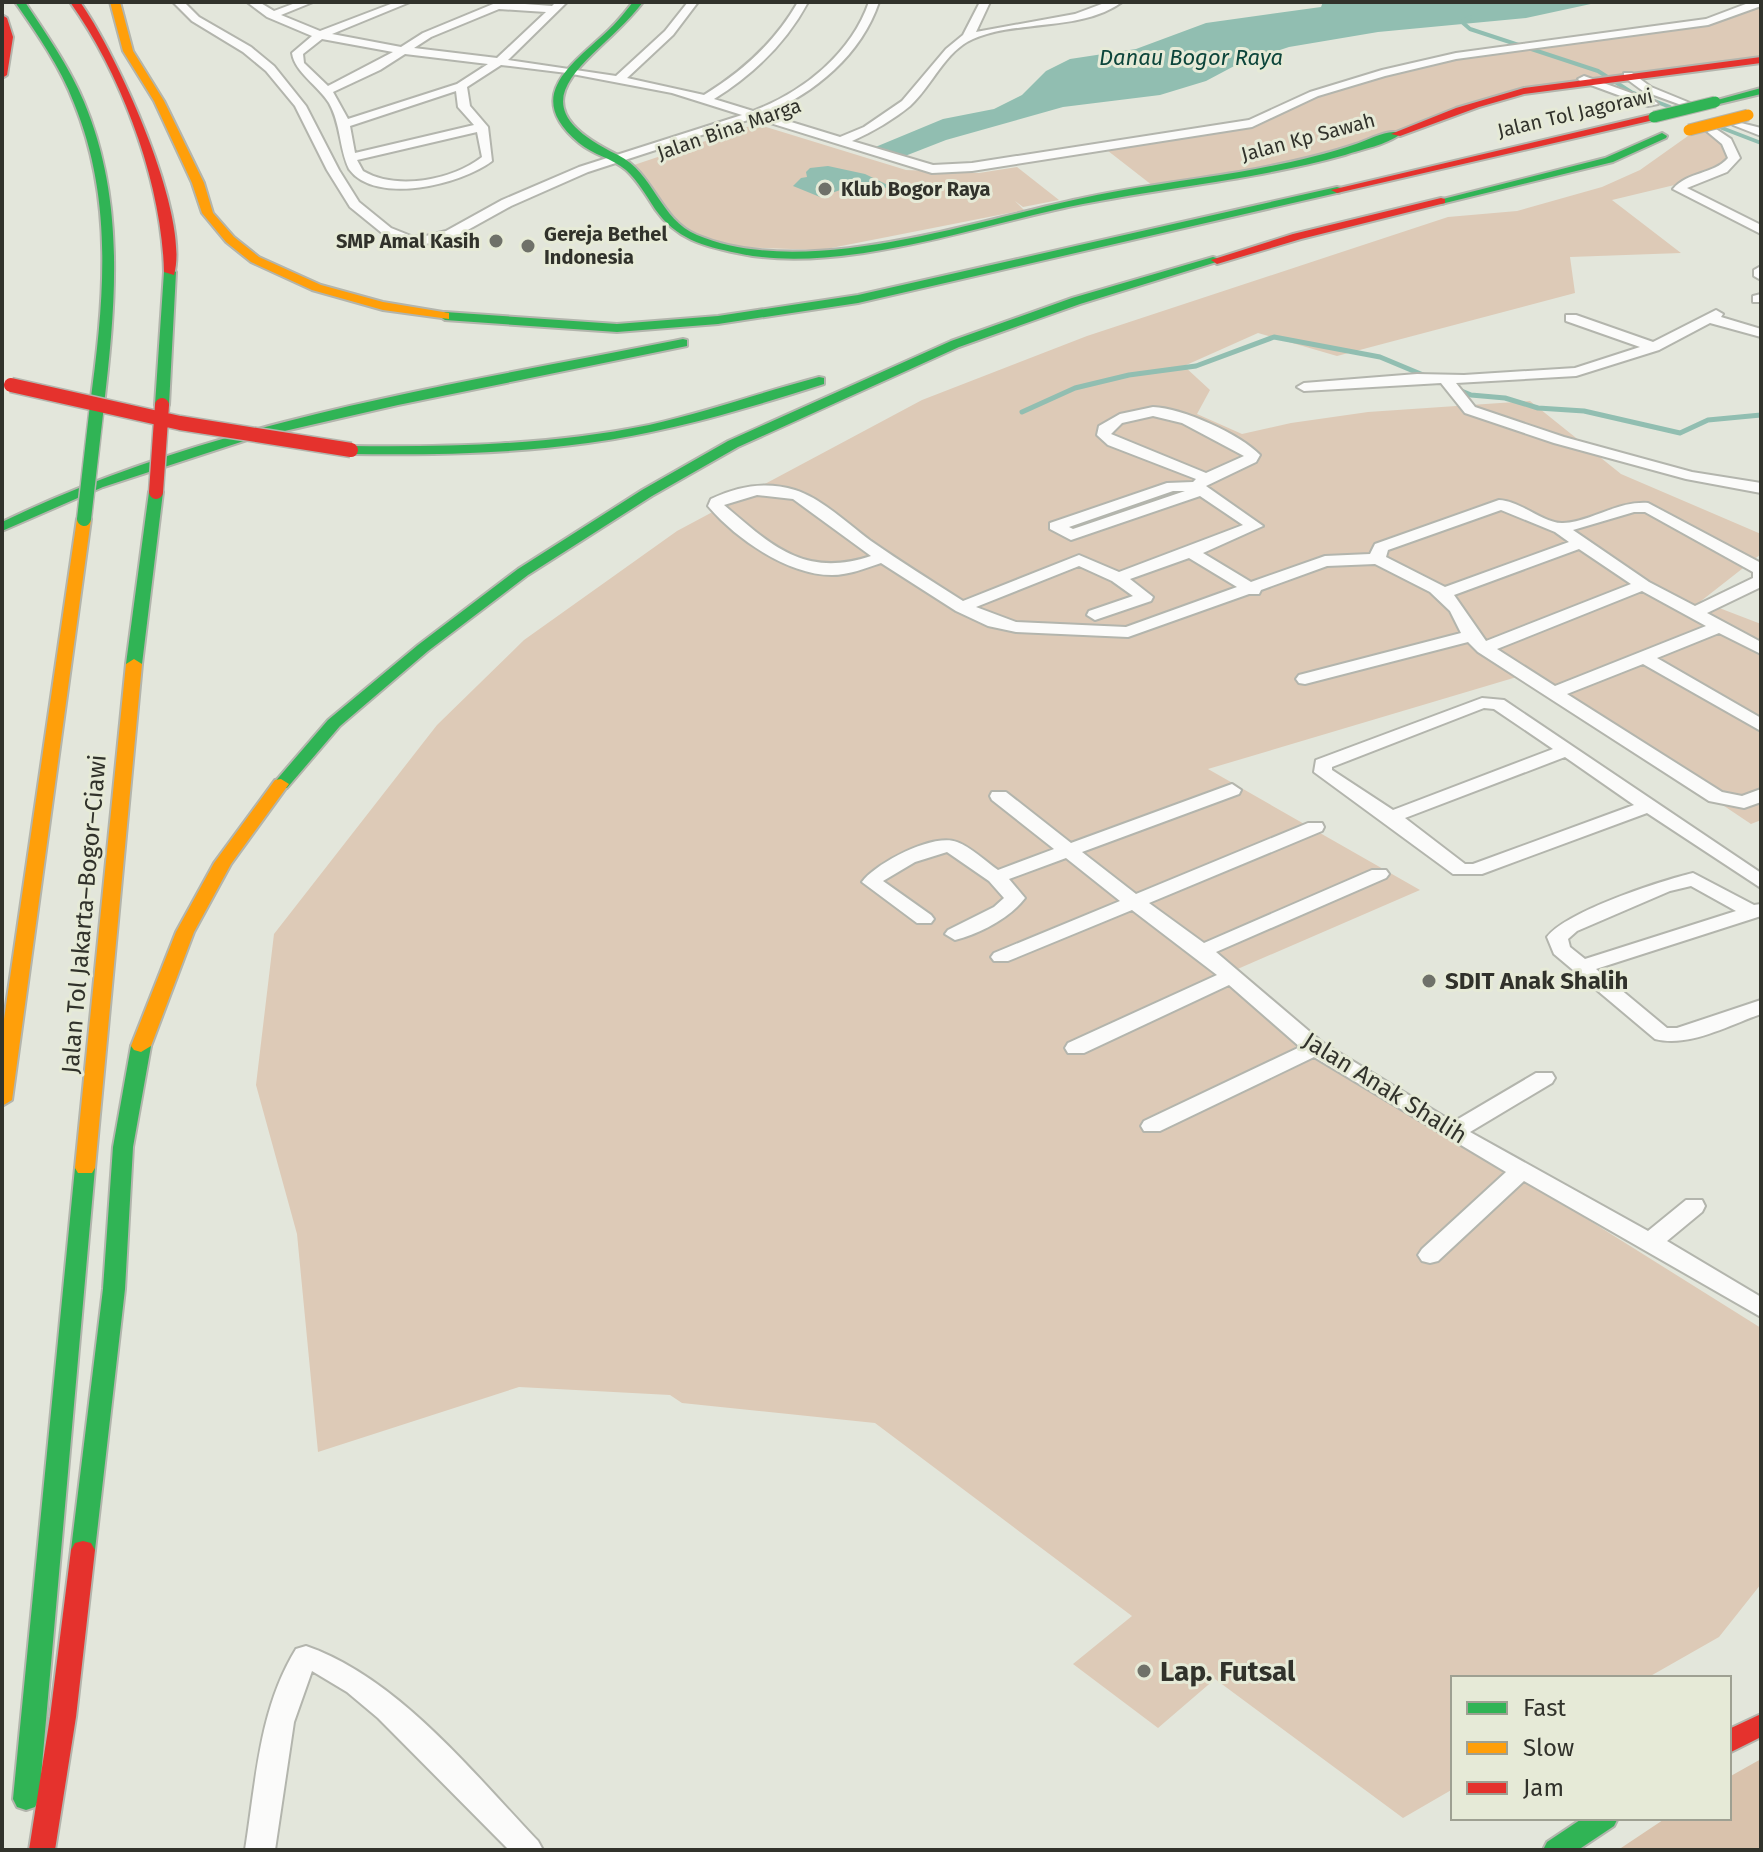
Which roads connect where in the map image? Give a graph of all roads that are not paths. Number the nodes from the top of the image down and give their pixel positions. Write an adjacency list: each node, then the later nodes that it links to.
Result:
1 (20, 2): 111 (main road, Jalan Tol Jakarta–Bogor–Ciawi, bridge)
2 (75, 2): 121 (main road, Jalan Tol Jakarta–Bogor–Ciawi, bridge)
3 (115, 2): 50 (main road)
4 (178, 2): 49 (street, Jalan Bina Marga)
5 (252, 2): 19 (street)
6 (308, 2): 19 (street)
7 (405, 2): 23 (street)
8 (625, 2): 28 (main road)
9 (638, 2): 28 (main road)
10 (693, 2): 31 (street)
11 (803, 2): 36 (street)
12 (874, 2): 39 (street, Jalan Bina Marga)
13 (885, 2): 41 (street, Jalan Bina Marga)
14 (985, 2): 20 (street)
15 (1117, 2): 22 (street)
16 (1761, 2): 47 (street)
17 (502, 4): 18 (street); 25 (street)
18 (558, 6): 27 (street)
19 (271, 15): 23 (street)
20 (978, 16): 22 (street); 24 (street)
21 (2, 18): 29 (main road)
22 (1013, 26): 24 (street)
23 (320, 35): 25 (street); 34 (street)
24 (968, 37): 47 (street)
25 (401, 50): 27 (street); 34 (street)
26 (1761, 60): 30 (main road, Jalan Kp Sawah)
27 (499, 62): 28 (street); 33 (street)
28 (562, 70): 31 (street); 49 (main road, Jalan Kp Sawah)
29 (2, 75)
30 (1624, 75): 32 (main road, Jalan Kp Sawah); 37 (street)
31 (619, 79): 36 (street)
32 (1586, 79): 38 (street); 49 (main road, Jalan Kp Sawah)
33 (461, 86): 42 (street); 43 (street)
34 (328, 90): 42 (street)
35 (1761, 91): 38 (main road, Jalan Tol Jagorawi, bridge)
36 (706, 99): 39 (street)
37 (1684, 103)
38 (1653, 111): 50 (main road, Jalan Tol Jagorawi)
39 (751, 115): 41 (street); 49 (street, Jalan Bina Marga)
40 (1749, 116): 45 (street); 46 (main road, Jalan Tol Jagorawi, bridge)
41 (768, 118): 47 (street); 49 (street, Jalan Bina Marga)
42 (344, 124): 48 (street)
43 (482, 127): 48 (street); 48 (street)
44 (1710, 129): 51 (street)
45 (1761, 132)
46 (1662, 136): 57 (main road); 123 (main road)
47 (841, 141)
48 (351, 158)
49 (610, 164)
50 (1398, 177): 64 (main road)
51 (1761, 230)
52 (1761, 270): 53 (street)
53 (1761, 276)
54 (1571, 318): 56 (street)
55 (1761, 333): 56 (street)
56 (1654, 347): 59 (street)
57 (893, 351)
58 (834, 375): 60 (main road, bridge)
59 (1446, 380): 61 (street); 63 (street)
60 (7, 384)
61 (1304, 387)
62 (1201, 485): 62 (street); 62 (street); 67 (street)
63 (1761, 488)
64 (2, 527)
65 (1561, 529): 66 (street); 69 (street); 71 (street)
66 (1580, 543): 72 (street); 74 (street)
67 (1191, 552): 70 (street); 73 (street)
68 (883, 557): 68 (street); 75 (street)
69 (1377, 559): 73 (street); 74 (street)
70 (1118, 578): 75 (street); 77 (street)
71 (1761, 580): 76 (street)
72 (1643, 585): 76 (street); 82 (street)
73 (1253, 590): 80 (street)
74 (1442, 594): 81 (street)
75 (962, 607): 79 (street)
76 (1693, 612): 78 (street)
77 (1095, 615): 79 (street); 80 (street)
78 (1719, 627): 83 (street); 84 (street)
79 (1065, 628): 80 (street)
80 (1128, 632)
81 (1469, 636): 82 (street); 85 (street)
82 (1484, 648): 86 (street)
83 (1761, 649)
84 (1642, 656): 86 (street); 87 (street)
85 (1305, 679)
86 (1554, 693): 90 (street)
87 (1761, 726)
88 (1567, 750): 92 (street); 93 (street); 93 (street)
89 (1232, 790): 95 (street)
90 (1761, 795)
91 (999, 796): 95 (street, Jalan Anak Shalih)
92 (1648, 806): 93 (street); 98 (street)
93 (1391, 817)
94 (1315, 827): 99 (street)
95 (1072, 850): 97 (street); 99 (street, Jalan Anak Shalih)
96 (1379, 874): 103 (street)
97 (996, 877): 101 (street); 102 (street)
98 (1761, 882)
99 (1133, 901): 103 (street, Jalan Anak Shalih); 104 (street)
100 (1757, 912): 105 (street); 105 (street)
101 (924, 919)
102 (955, 934)
103 (1202, 951): 106 (street, Jalan Anak Shalih)
104 (1001, 957)
105 (1581, 967): 107 (street)
106 (1232, 976): 108 (street); 109 (street, Jalan Anak Shalih)
107 (1761, 1007)
108 (1076, 1048)
109 (1315, 1048): 112 (street); 113 (street, Jalan Anak Shalih)
110 (1544, 1078): 113 (street)
111 (2, 1100)
112 (1152, 1126)
113 (1453, 1132): 114 (street, Jalan Anak Shalih)
114 (1522, 1170): 116 (street, Jalan Anak Shalih); 117 (street)
115 (1694, 1206): 116 (street)
116 (1650, 1242): 118 (street, Jalan Anak Shalih)
117 (1430, 1255)
118 (1761, 1308)
119 (1761, 1725): 120 (main road)
120 (1731, 1741)
121 (24, 1819)
122 (1602, 1820): 126 (main road)
123 (42, 1850)
124 (260, 1850): 125 (street)
125 (528, 1850)
126 (1556, 1850)

